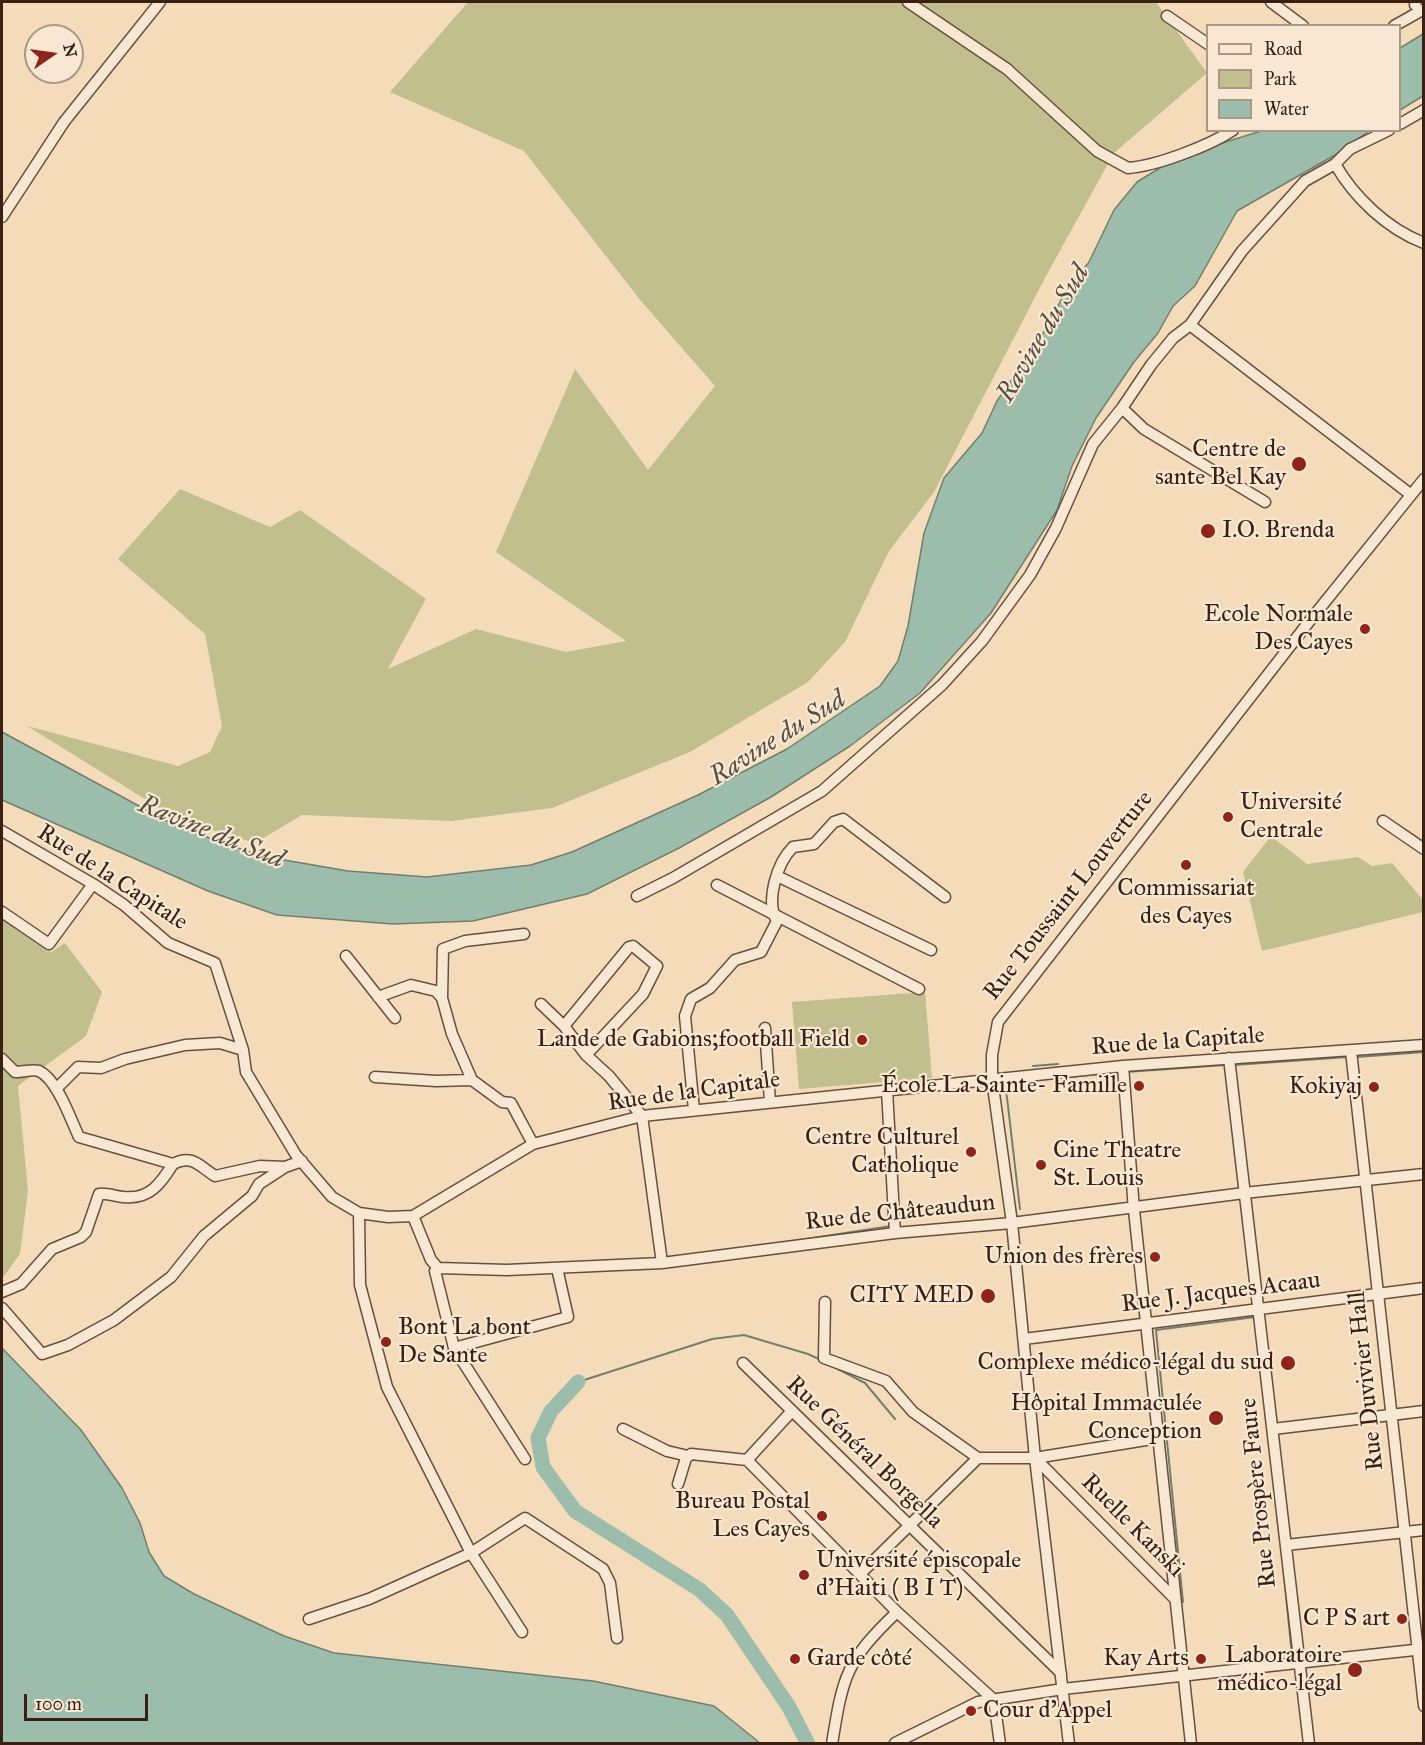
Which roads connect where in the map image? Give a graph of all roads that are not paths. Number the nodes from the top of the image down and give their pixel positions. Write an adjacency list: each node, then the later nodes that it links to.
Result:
1 (160, 2): 14 (street)
2 (908, 2): 11 (street)
3 (1271, 2): 6 (street)
4 (1416, 6): 7 (street)
5 (1167, 16): 8 (street)
6 (1300, 24)
7 (1396, 24)
8 (1206, 43)
9 (1424, 110): 10 (street)
10 (1401, 123)
11 (1230, 132)
12 (1385, 132): 13 (street)
13 (1335, 164): 15 (street); 16 (street)
14 (2, 217)
15 (1424, 243)
16 (1190, 325): 17 (street); 19 (street)
17 (1122, 408): 20 (street); 27 (street)
18 (1424, 479): 19 (street, Rue Toussaint Louverture)
19 (1410, 494): 49 (street, Rue Toussaint Louverture)
20 (1265, 502)
21 (1383, 821): 23 (street)
22 (2, 831): 25 (street, Rue de la Capitale)
23 (1424, 849)
24 (777, 876): 28 (street); 30 (street); 32 (street)
25 (93, 884): 29 (street); 42 (street, Rue de la Capitale)
26 (717, 885): 30 (street)
27 (637, 896)
28 (945, 897)
29 (2, 912)
30 (773, 914): 34 (street); 54 (street)
31 (524, 934): 36 (street)
32 (931, 950)
33 (346, 956): 35 (street)
34 (919, 989)
35 (378, 997): 36 (street); 38 (street)
36 (442, 998): 50 (street)
37 (541, 1004): 39 (street)
38 (395, 1018)
39 (564, 1026): 44 (street); 44 (street)
40 (765, 1028): 53 (street)
41 (1424, 1046): 43 (street, Rue de la Capitale)
42 (243, 1050): 51 (street); 57 (street, Rue de la Capitale)
43 (1351, 1051): 45 (street, Rue de la Capitale); 61 (street, Rue Duvivier Hall)
44 (586, 1055): 55 (street)
45 (1229, 1058): 47 (street, Rue de la Capitale); 62 (street, Rue Prospère Faure)
46 (2, 1059): 51 (street)
47 (1123, 1066): 49 (street, Rue de la Capitale); 63 (street)
48 (375, 1077): 50 (street)
49 (992, 1079): 52 (street, Rue de la Capitale); 66 (street, Rue Toussaint Louverture)
50 (472, 1080): 56 (street)
51 (56, 1089): 58 (street)
52 (887, 1090): 53 (street, Rue de la Capitale); 67 (street)
53 (770, 1102): 54 (street, Rue de la Capitale)
54 (694, 1110): 55 (street, Rue de la Capitale)
55 (642, 1116): 56 (street, Rue de la Capitale); 68 (street)
56 (533, 1144): 65 (street, Rue de la Capitale)
57 (302, 1161): 59 (street); 64 (street, Rue de la Capitale)
58 (173, 1164): 59 (street); 72 (street)
59 (285, 1167): 75 (street)
60 (1424, 1174): 61 (street, Rue de Châteaudun)
61 (1366, 1181): 62 (street, Rue de Châteaudun); 73 (street, Rue Duvivier Hall)
62 (1244, 1193): 63 (street, Rue de Châteaudun); 76 (street, Rue Prospère Faure)
63 (1134, 1206): 66 (street, Rue de Châteaudun); 77 (street)
64 (358, 1213): 65 (street, Rue de la Capitale); 97 (street)
65 (413, 1216): 69 (street)
66 (1012, 1223): 67 (street, Rue de Châteaudun); 78 (street, Rue Toussaint Louverture)
67 (895, 1233): 68 (street, Rue de Châteaudun)
68 (662, 1263): 70 (street, Rue de Châteaudun)
69 (438, 1268): 70 (street, Rue de Châteaudun); 79 (street)
70 (557, 1268): 79 (street)
71 (1424, 1288): 73 (street, Rue J. Jacques Acaau)
72 (2, 1292)
73 (1379, 1293): 76 (street, Rue J. Jacques Acaau); 83 (street, Rue Duvivier Hall)
74 (825, 1302): 88 (street)
75 (2, 1308)
76 (1259, 1309): 77 (street, Rue J. Jacques Acaau); 85 (street, Rue Prospère Faure)
77 (1147, 1324): 78 (street, Rue J. Jacques Acaau); 86 (street)
78 (1024, 1339): 89 (street, Rue Toussaint Louverture)
79 (454, 1348): 90 (street)
80 (743, 1363): 82 (street, Rue Général Borgella)
81 (1424, 1411): 83 (street)
82 (791, 1412): 91 (street); 93 (street, Rue Général Borgella)
83 (1392, 1415): 85 (street); 95 (street, Rue Duvivier Hall)
84 (623, 1429): 87 (street)
85 (1273, 1429): 96 (street, Rue Prospère Faure)
86 (1158, 1438): 89 (street); 99 (street)
87 (688, 1456): 91 (street); 92 (street)
88 (978, 1458): 89 (street); 93 (street)
89 (1035, 1458): 99 (street, Ruelle Kanski); 106 (street, Rue Toussaint Louverture)
90 (525, 1459)
91 (747, 1460): 98 (street)
92 (678, 1484)
93 (909, 1526): 98 (street); 106 (street, Rue Général Borgella)
94 (1424, 1530): 95 (street)
95 (1405, 1532): 96 (street); 104 (street, Rue Duvivier Hall)
96 (1286, 1545): 105 (street, Rue Prospère Faure)
97 (471, 1553): 101 (street); 102 (street); 103 (street)
98 (860, 1574): 100 (street)
99 (1174, 1598): 107 (street)
100 (897, 1612): 109 (street); 111 (street)
101 (309, 1619)
102 (522, 1632)
103 (617, 1638)
104 (1420, 1649): 105 (street); 110 (street, Rue Duvivier Hall)
105 (1300, 1664): 107 (street); 116 (street, Rue Prospère Faure)
106 (1061, 1672): 108 (street, Rue Toussaint Louverture)
107 (1182, 1675): 108 (street); 115 (street)
108 (1063, 1689): 109 (street); 114 (street, Rue Toussaint Louverture)
109 (994, 1700): 112 (street); 113 (street)
110 (1424, 1706)
111 (832, 1743)
112 (895, 1743)
113 (1000, 1743)
114 (1069, 1743)
115 (1191, 1743)
116 (1309, 1743)

